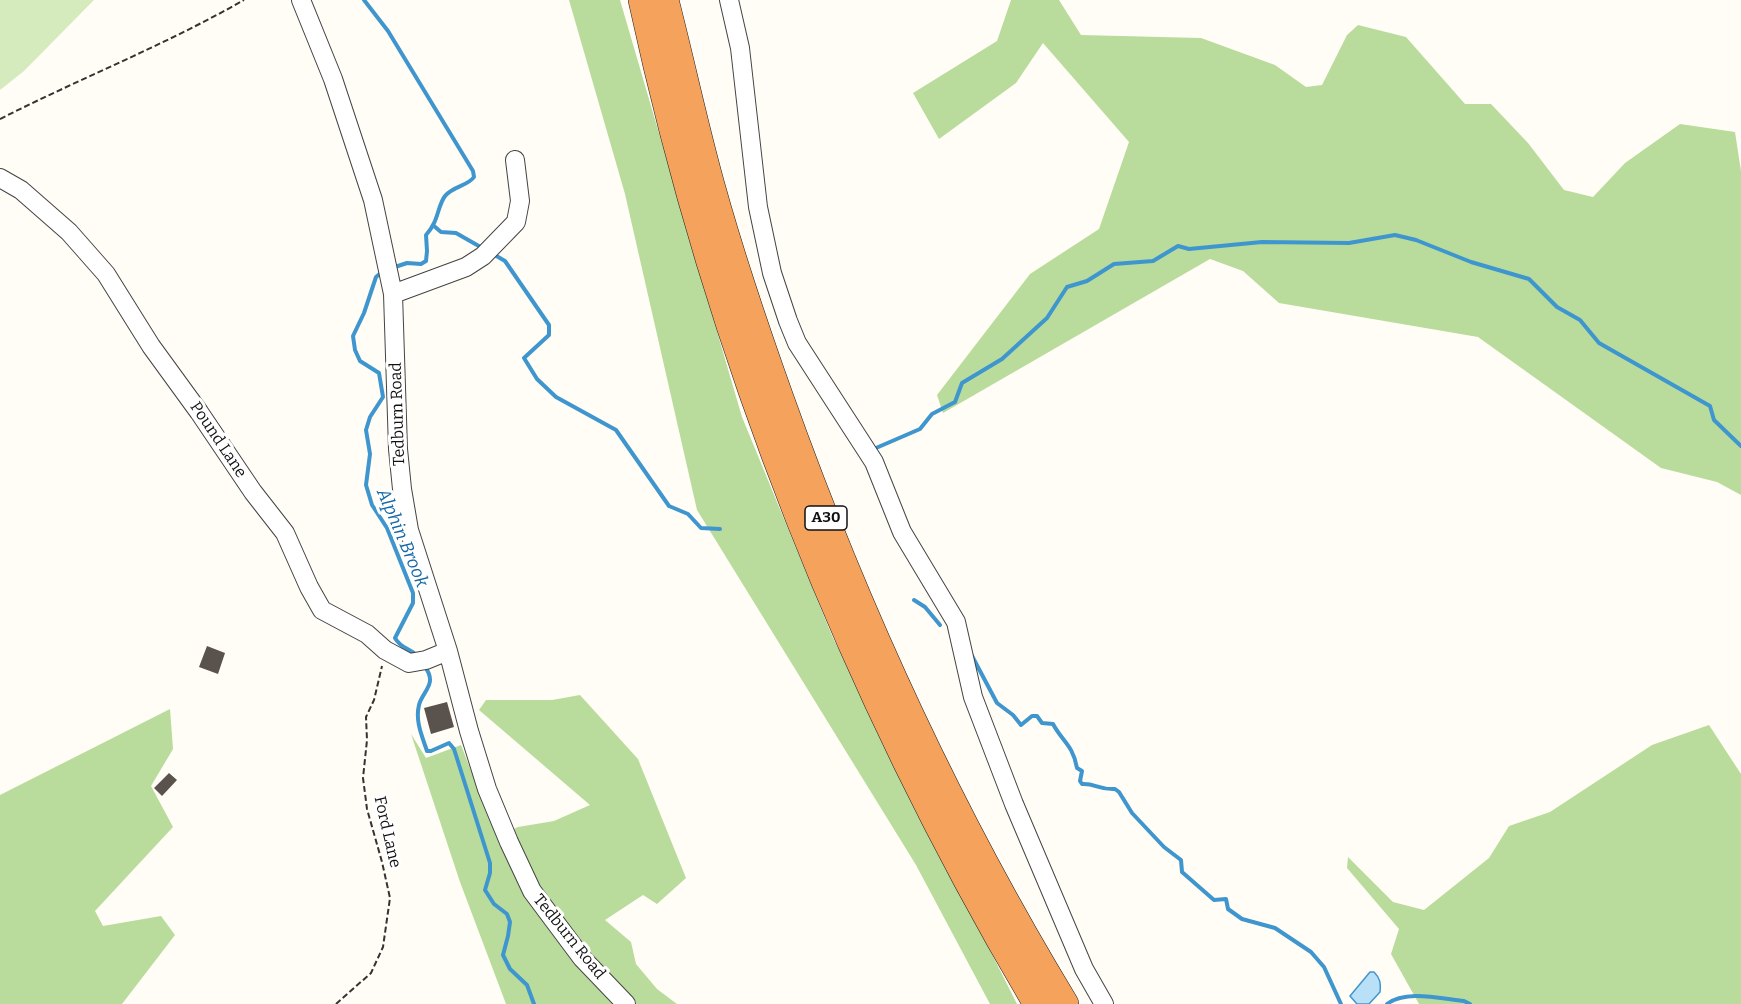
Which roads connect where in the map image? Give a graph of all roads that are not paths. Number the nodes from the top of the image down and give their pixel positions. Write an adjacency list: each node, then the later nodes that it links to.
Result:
1 (301, 0): 7 (street, Tedburn Road)
2 (642, 0): 10 (highway, A30)
3 (665, 0): 11 (highway, A30)
4 (729, 0): 12 (street)
5 (515, 160): 7 (street)
6 (0, 178): 8 (street, Pound Lane)
7 (392, 287): 8 (street, Tedburn Road)
8 (448, 651): 9 (street, Tedburn Road)
9 (626, 1004)
10 (1037, 1004)
11 (1065, 1004)
12 (1104, 1004)

